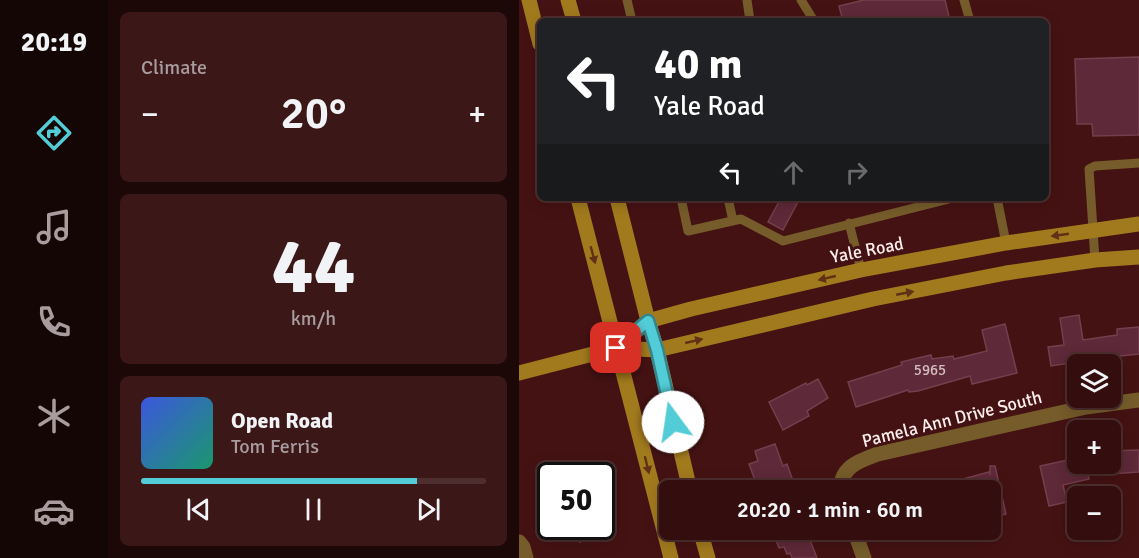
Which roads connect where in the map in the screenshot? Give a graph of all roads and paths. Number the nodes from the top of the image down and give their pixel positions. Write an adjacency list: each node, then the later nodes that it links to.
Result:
1 (529, 0): 12 (main road)
2 (627, 0): 8 (lane)
3 (747, 0): 9 (lane)
4 (801, 0): 10 (lane)
5 (964, 0): 11 (lane)
6 (572, 1): 7 (main road)
7 (574, 18)
8 (631, 18)
9 (750, 18)
10 (813, 18)
11 (969, 18)
12 (537, 31)
13 (1139, 163): 23 (lane)
14 (579, 201): 29 (main road, one-way to 29)
15 (618, 201): 28 (main road)
16 (682, 201): 20 (lane)
17 (729, 201): 20 (lane)
18 (941, 201): 21 (lane)
19 (998, 201): 24 (lane)
20 (733, 221): 21 (lane)
21 (849, 224): 27 (lane)
22 (1139, 224): 23 (main road, Yale Road)
23 (1093, 230): 24 (main road, Yale Road, one-way to 24); 26 (lane)
24 (1006, 243): 27 (main road, Yale Road)
25 (1139, 257): 26 (main road, Yale Road)
26 (1095, 260): 30 (main road, Yale Road, one-way to 26)
27 (861, 270): 28 (main road, Yale Road, one-way to 28)
28 (648, 321): 29 (main road, Yale Road); 30 (main road)
29 (616, 348): 30 (main road, Yale Road); 31 (main road, Yale Road); 39 (main road, one-way to 39)
30 (657, 350): 33 (main road)
31 (519, 373)
32 (1139, 400): 34 (street, Pamela Ann Drive South)
33 (688, 480)
34 (842, 480)
35 (703, 540): 40 (main road)
36 (858, 540): 41 (street)
37 (519, 542): 38 (street)
38 (526, 558)
39 (671, 558)
40 (708, 558)
41 (864, 558)

